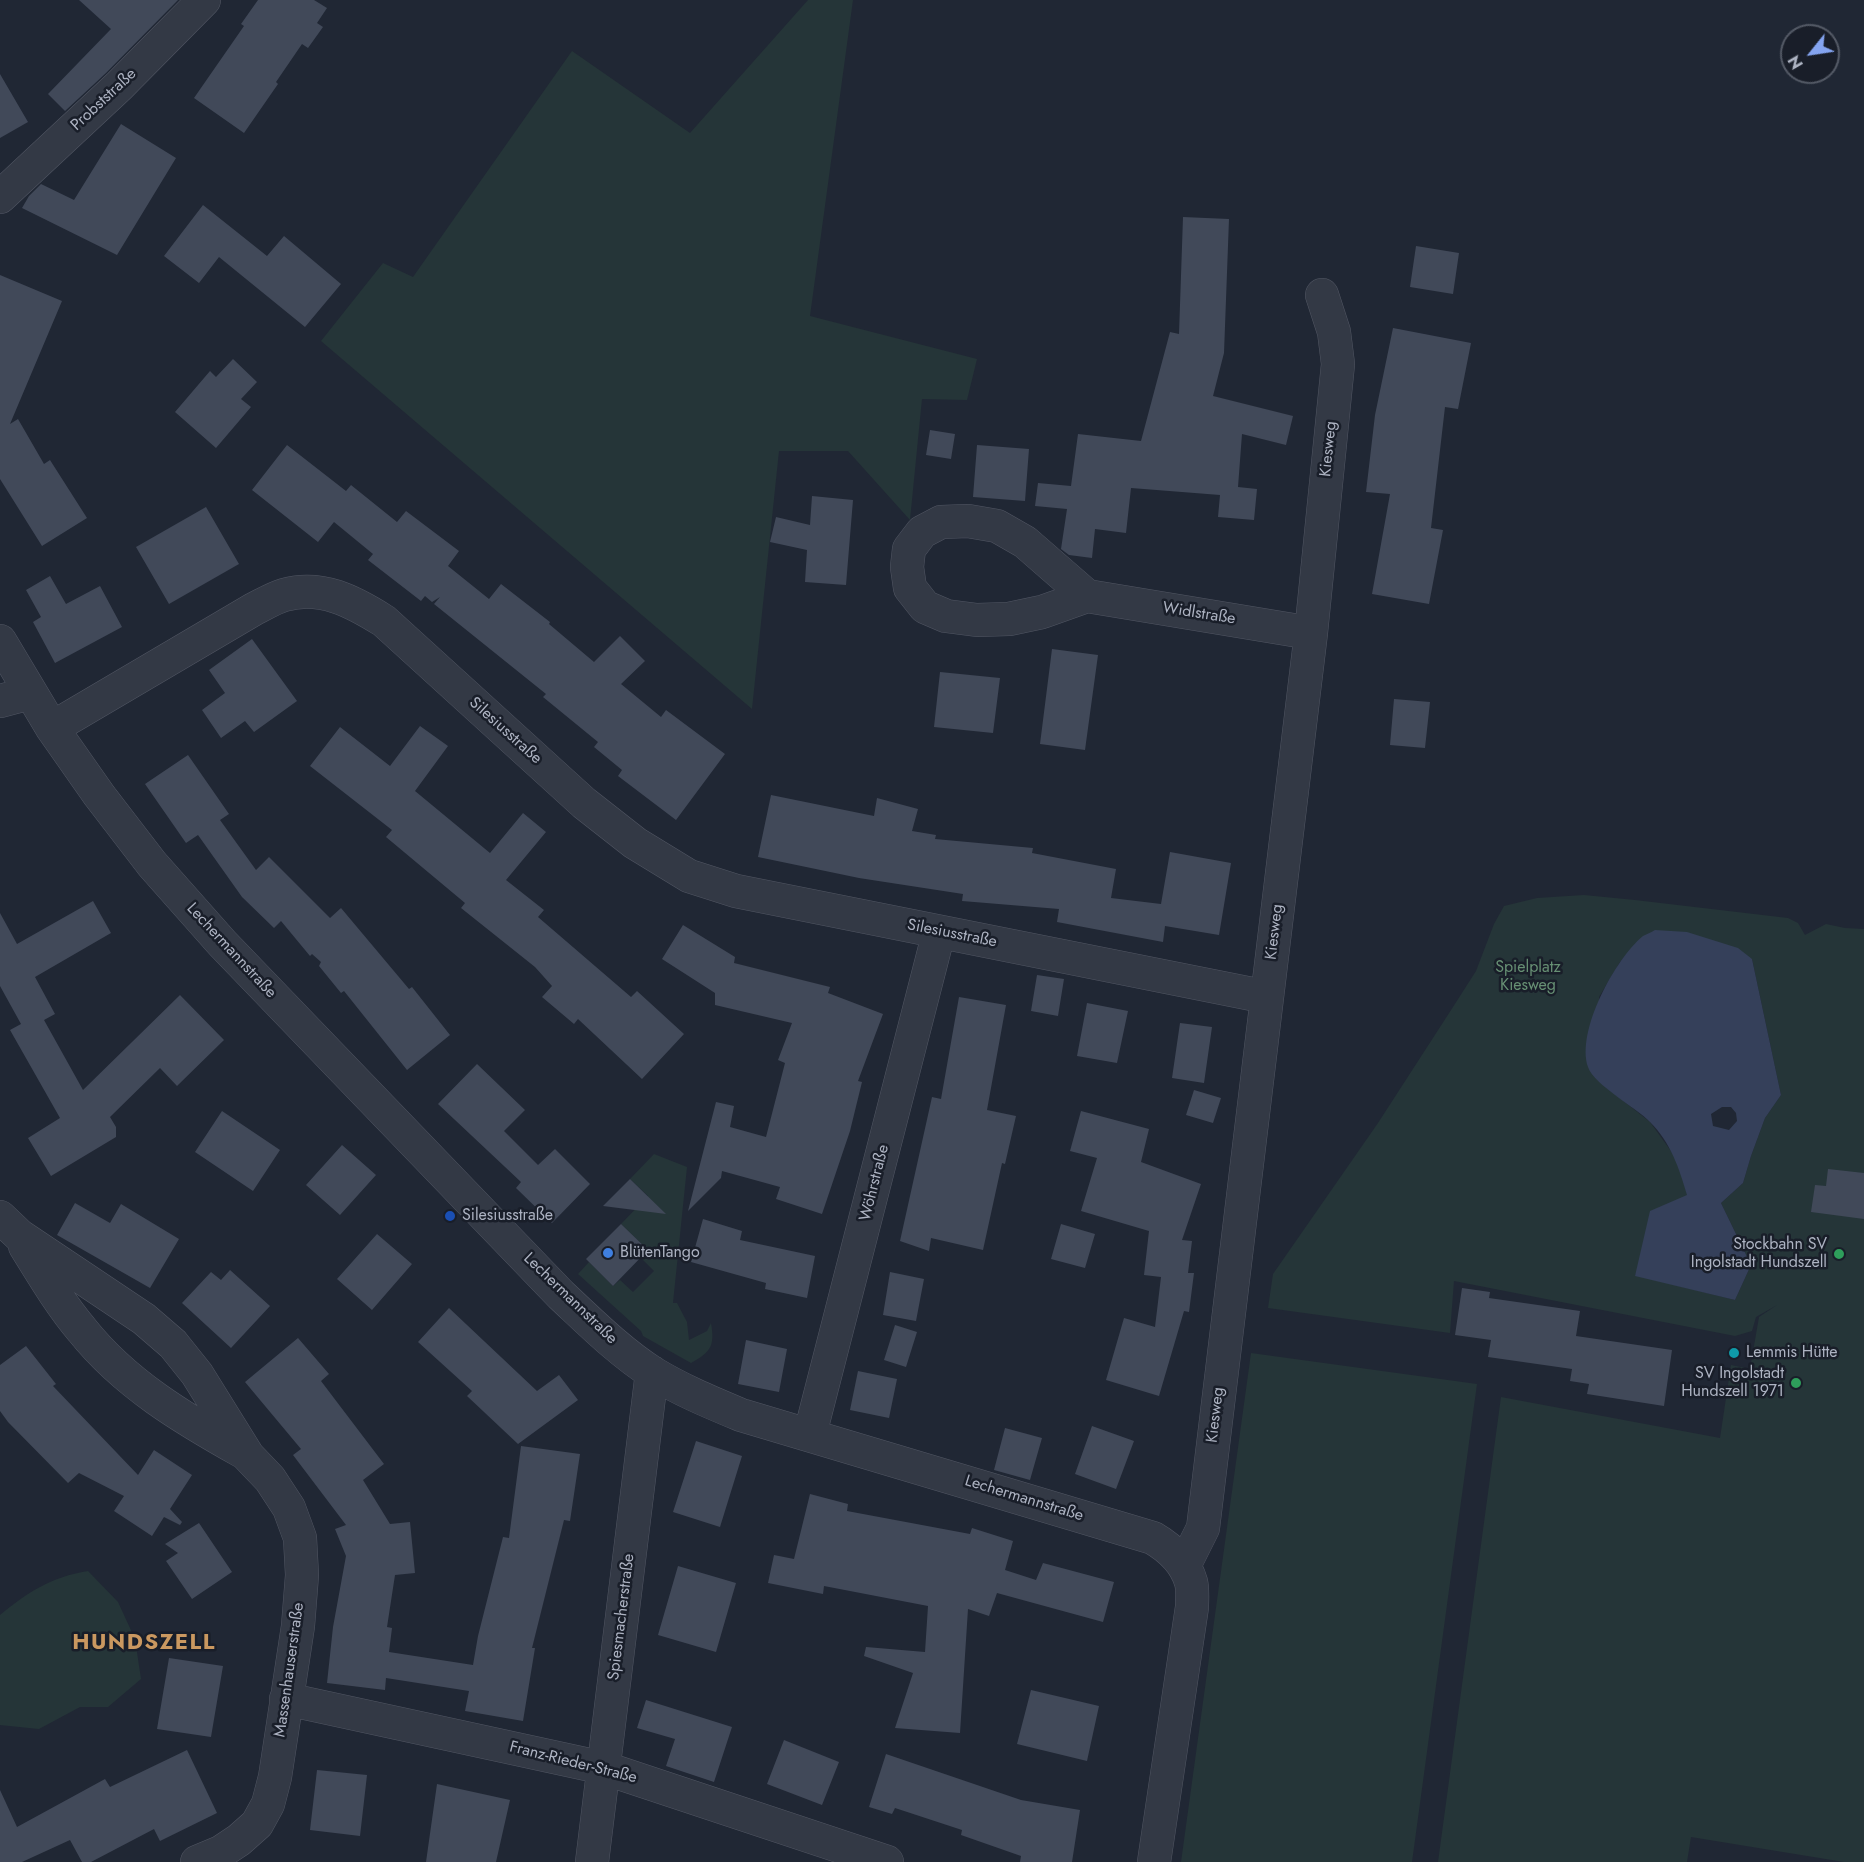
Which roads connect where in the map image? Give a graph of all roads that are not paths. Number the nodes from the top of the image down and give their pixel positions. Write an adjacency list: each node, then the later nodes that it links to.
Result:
1 (204, 0): 2 (street, Probststraße)
2 (0, 197)
3 (1322, 295): 5 (street, Kiesweg)
4 (1087, 596): 4 (street, Widlstraße); 5 (street, Widlstraße)
5 (1311, 633): 10 (street, Kiesweg)
6 (0, 641): 7 (street, Lechermannstraße)
7 (15, 697): 8 (street, Lechermannstraße)
8 (52, 728): 9 (street, Silesiusstraße); 12 (street, Lechermannstraße)
9 (939, 932): 10 (street, Silesiusstraße); 13 (street, Wöhrstraße)
10 (1267, 996): 15 (street, Kiesweg)
11 (10, 1227): 14 (street, Massenhauserstraße); 14 (street, Massenhauserstraße)
12 (652, 1372): 13 (street, Lechermannstraße); 17 (street, Spiesmacherstraße)
13 (810, 1434): 15 (street, Lechermannstraße)
14 (248, 1456): 16 (street, Massenhauserstraße)
15 (1184, 1566): 21 (street, Lechermannstraße)
16 (286, 1699): 17 (street, Franz-Rieder-Straße); 18 (street, Massenhauserstraße)
17 (604, 1768): 19 (street, Spiesmacherstraße); 20 (street, Franz-Rieder-Straße)
18 (197, 1862)
19 (592, 1862)
20 (886, 1862)
21 (1154, 1862)

